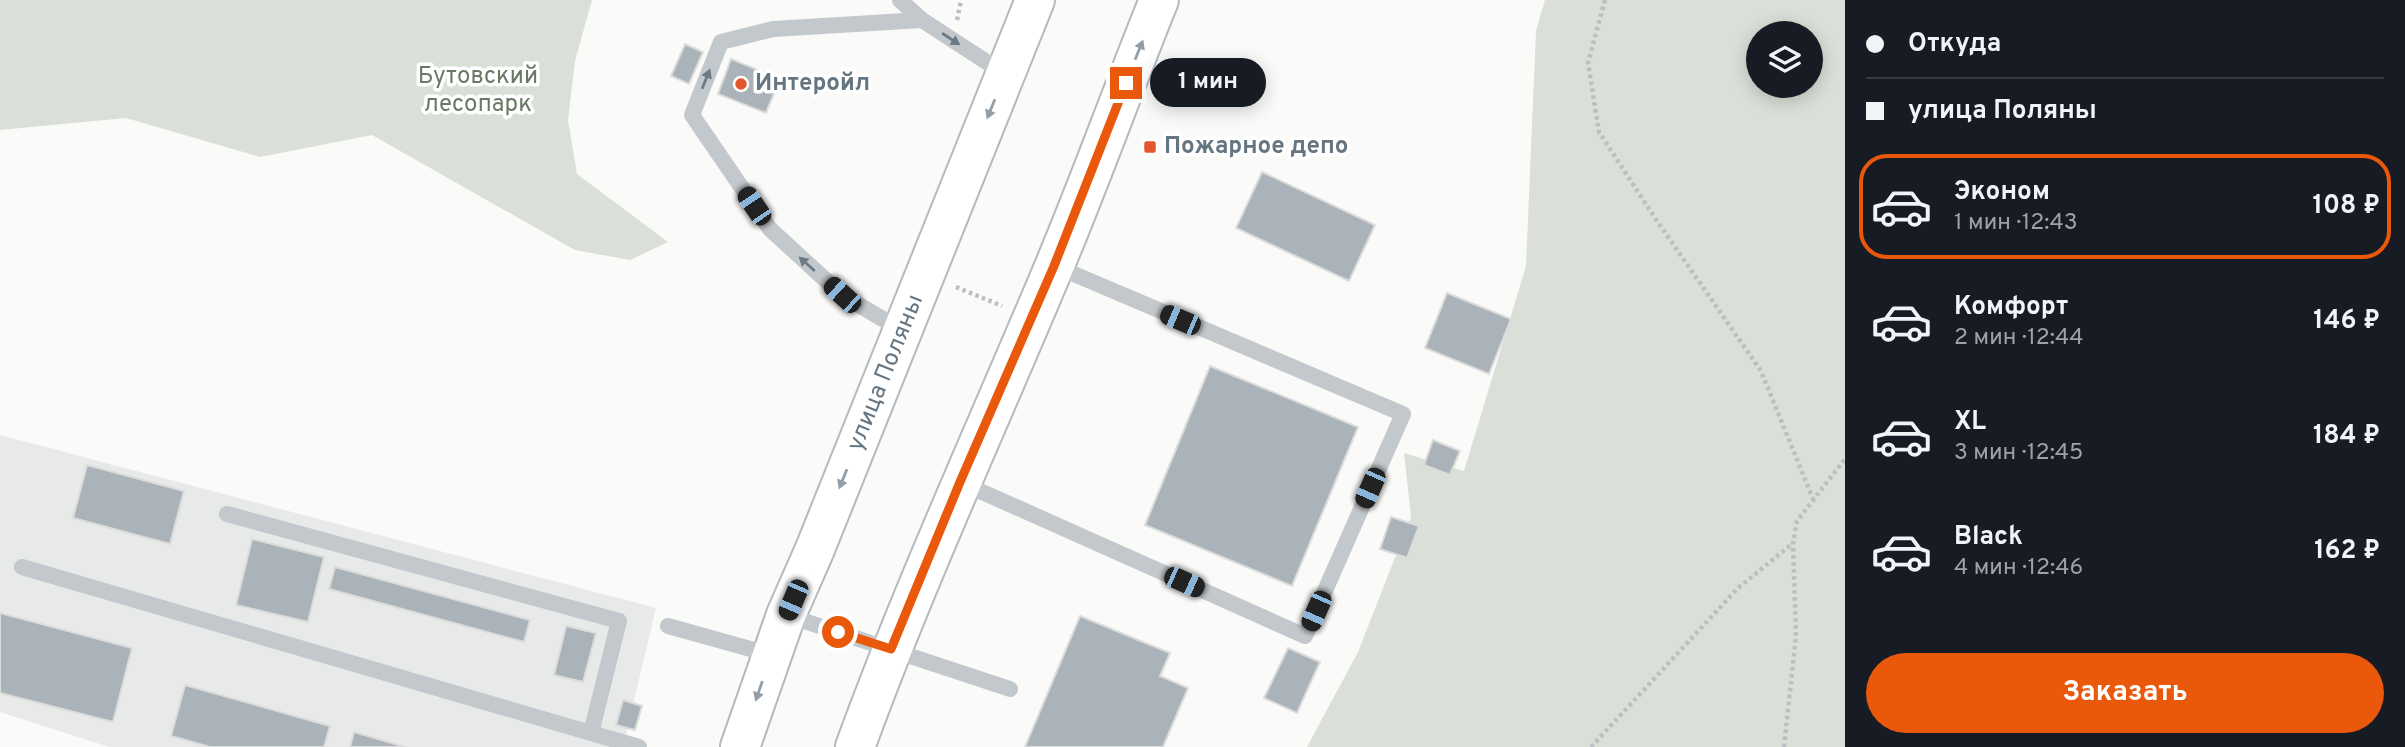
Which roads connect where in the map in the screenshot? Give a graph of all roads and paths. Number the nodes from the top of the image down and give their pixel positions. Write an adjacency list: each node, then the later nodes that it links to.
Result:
1 (900, 0): 5 (lane)
2 (1035, 0): 6 (main road, улица Поляны)
3 (1158, 0): 7 (main road, one-way to 3)
4 (1605, 0): 13 (path)
5 (922, 20): 6 (lane, one-way to 6); 10 (lane, one-way to 5)
6 (1005, 74): 8 (main road, улица Поляны, one-way to 8)
7 (1054, 266): 9 (main road); 12 (lane)
8 (925, 274): 9 (path); 10 (main road, улица Поляны)
9 (1031, 318): 12 (main road)
10 (903, 331): 17 (main road, улица Поляны, one-way to 17)
11 (1845, 459): 13 (path)
12 (960, 482): 19 (main road)
13 (1813, 499): 15 (path)
14 (227, 514): 22 (lane)
15 (1793, 544): 26 (path); 27 (path)
16 (22, 567): 22 (lane)
17 (786, 615): 19 (lane); 20 (main road, улица Поляны)
18 (668, 626): 20 (lane)
19 (891, 649): 21 (lane); 25 (main road)
20 (772, 655): 24 (main road, улица Поляны, one-way to 24)
21 (1010, 689)
22 (591, 733): 23 (lane)
23 (639, 747)
24 (740, 747)
25 (855, 747)
26 (1591, 747)
27 (1784, 747)

